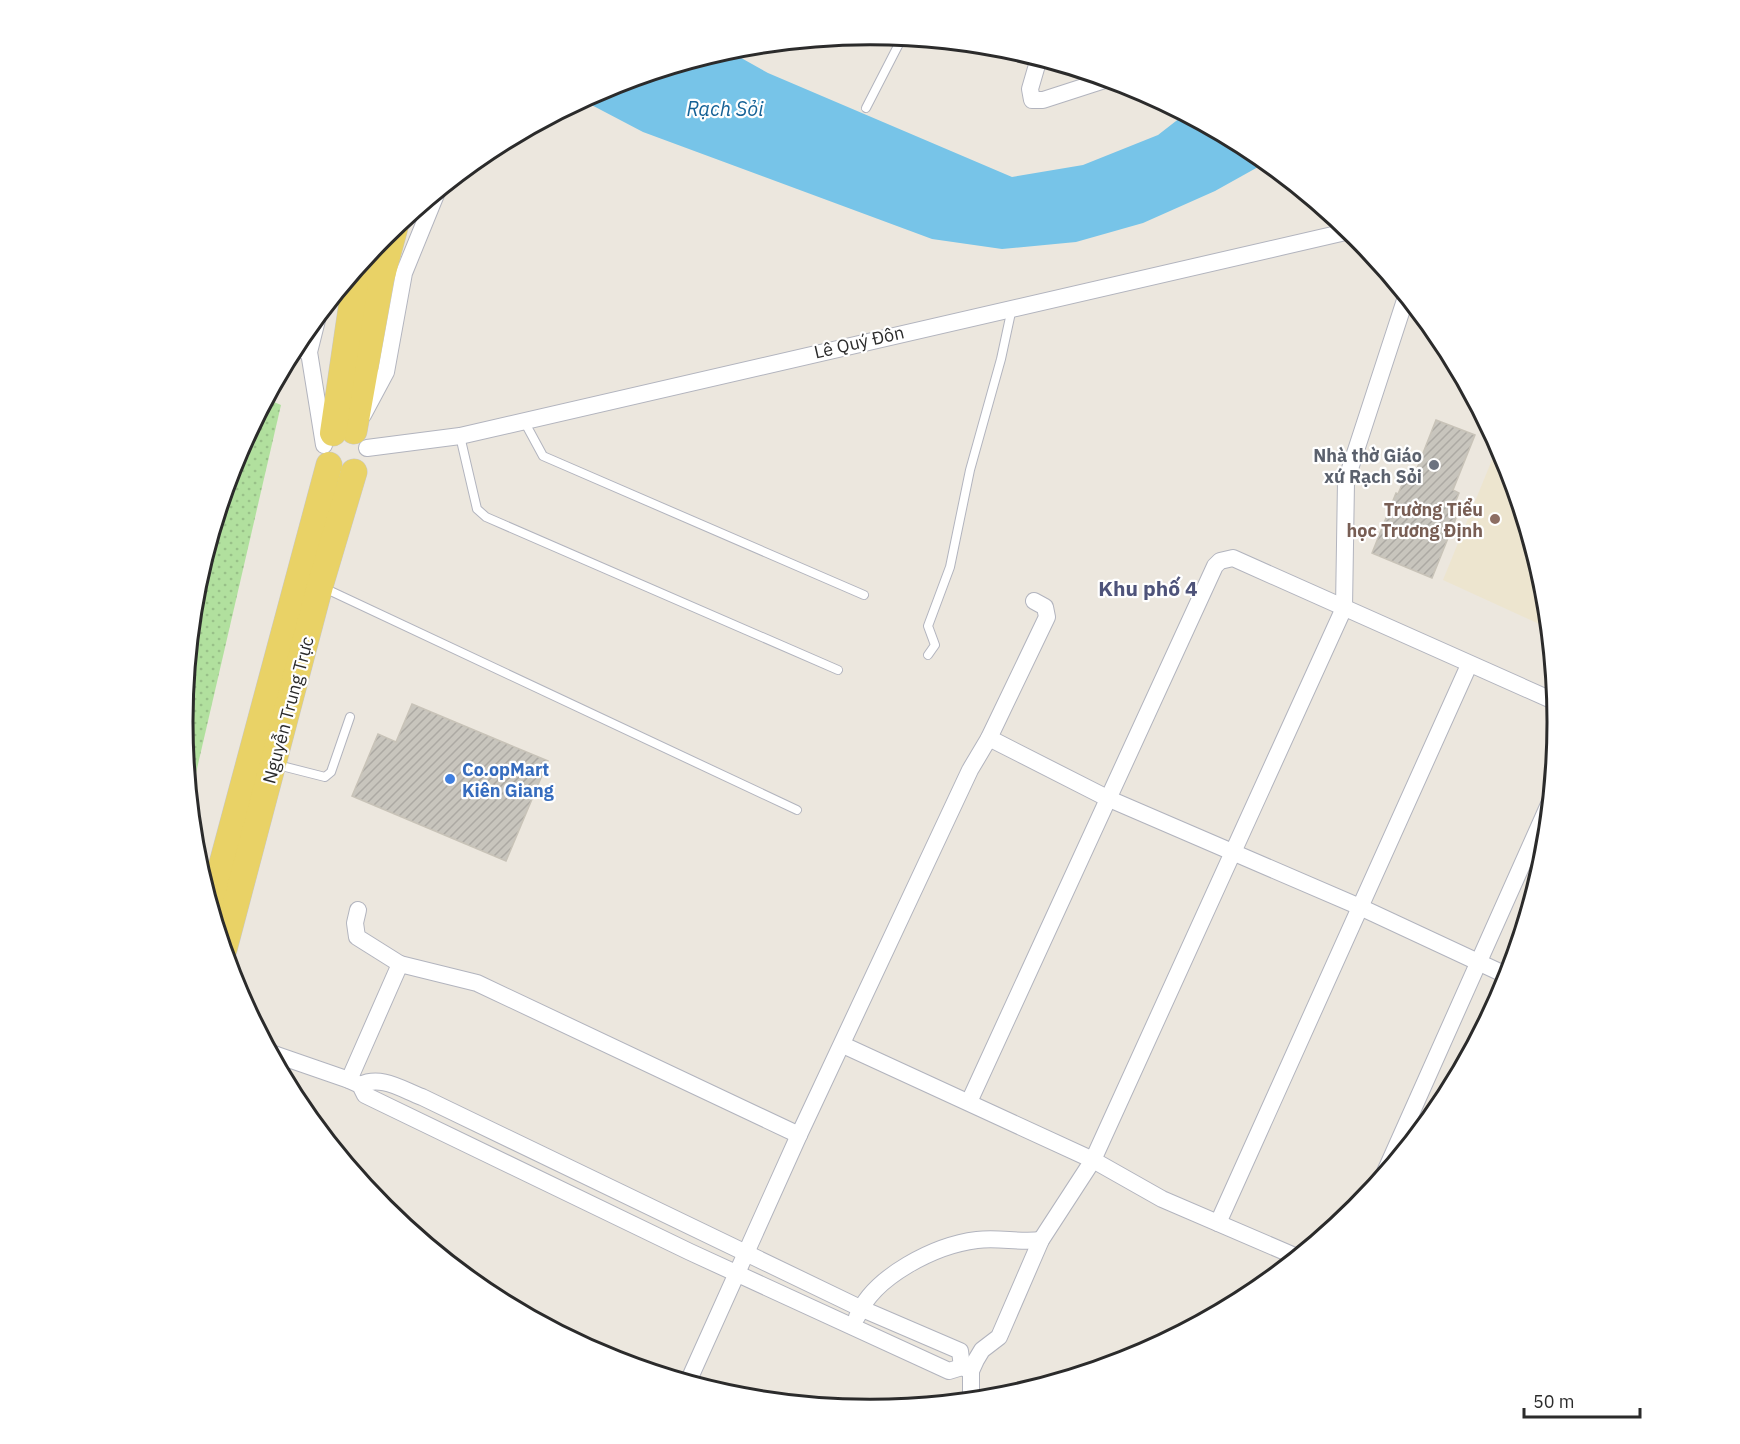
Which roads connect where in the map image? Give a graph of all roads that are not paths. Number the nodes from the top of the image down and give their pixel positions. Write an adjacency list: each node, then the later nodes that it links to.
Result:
1 (898, 46): 4 (lane)
2 (1037, 66): 3 (street)
3 (1094, 83)
4 (866, 108)
5 (431, 207): 14 (street)
6 (1339, 234): 10 (street, Lê Quý Đôn)
7 (390, 244): 14 (main road, Nguyễn Trung Trực)
8 (356, 282): 14 (main road, Nguyễn Trung Trực)
9 (1403, 305): 18 (street)
10 (1012, 307): 12 (street, Lê Quý Đôn); 19 (lane)
11 (303, 352): 14 (street)
12 (524, 421): 13 (street, Lê Quý Đôn); 16 (lane)
13 (460, 436): 14 (street, Lê Quý Đôn); 21 (lane)
14 (341, 445): 15 (main road, Nguyễn Trung Trực); 30 (main road, Nguyễn Trung Trực)
15 (320, 586): 25 (main road, Nguyễn Trung Trực); 27 (lane)
16 (864, 595)
17 (1034, 601): 24 (street)
18 (1344, 608): 20 (street); 26 (street); 29 (street)
19 (928, 655)
20 (1469, 665): 22 (street); 31 (street)
21 (838, 670)
22 (1546, 698)
23 (350, 717): 25 (lane)
24 (990, 738): 26 (street); 37 (street)
25 (274, 764): 33 (main road, Nguyễn Trung Trực)
26 (1107, 798): 29 (street); 40 (street)
27 (797, 810)
28 (1538, 829): 34 (street)
29 (1233, 853): 31 (street); 43 (street)
30 (215, 892)
31 (1360, 907): 34 (street); 44 (street)
32 (358, 910): 35 (street)
33 (228, 936)
34 (1478, 963): 36 (street); 42 (street)
35 (400, 964): 39 (street); 41 (street)
36 (1499, 972)
37 (843, 1045): 40 (street); 41 (street)
38 (282, 1057): 39 (street)
39 (354, 1083): 46 (street); 48 (street)
40 (969, 1102): 43 (street)
41 (799, 1135): 46 (street)
42 (1396, 1147)
43 (1093, 1160): 44 (street); 45 (street)
44 (1218, 1223): 47 (street)
45 (1041, 1240): 49 (street); 51 (street)
46 (745, 1253): 48 (street); 49 (street)
47 (1289, 1253)
48 (736, 1272): 50 (street); 52 (street)
49 (860, 1308): 50 (street); 51 (street)
50 (854, 1326): 51 (street)
51 (966, 1369): 53 (street)
52 (691, 1375)
53 (970, 1391)

